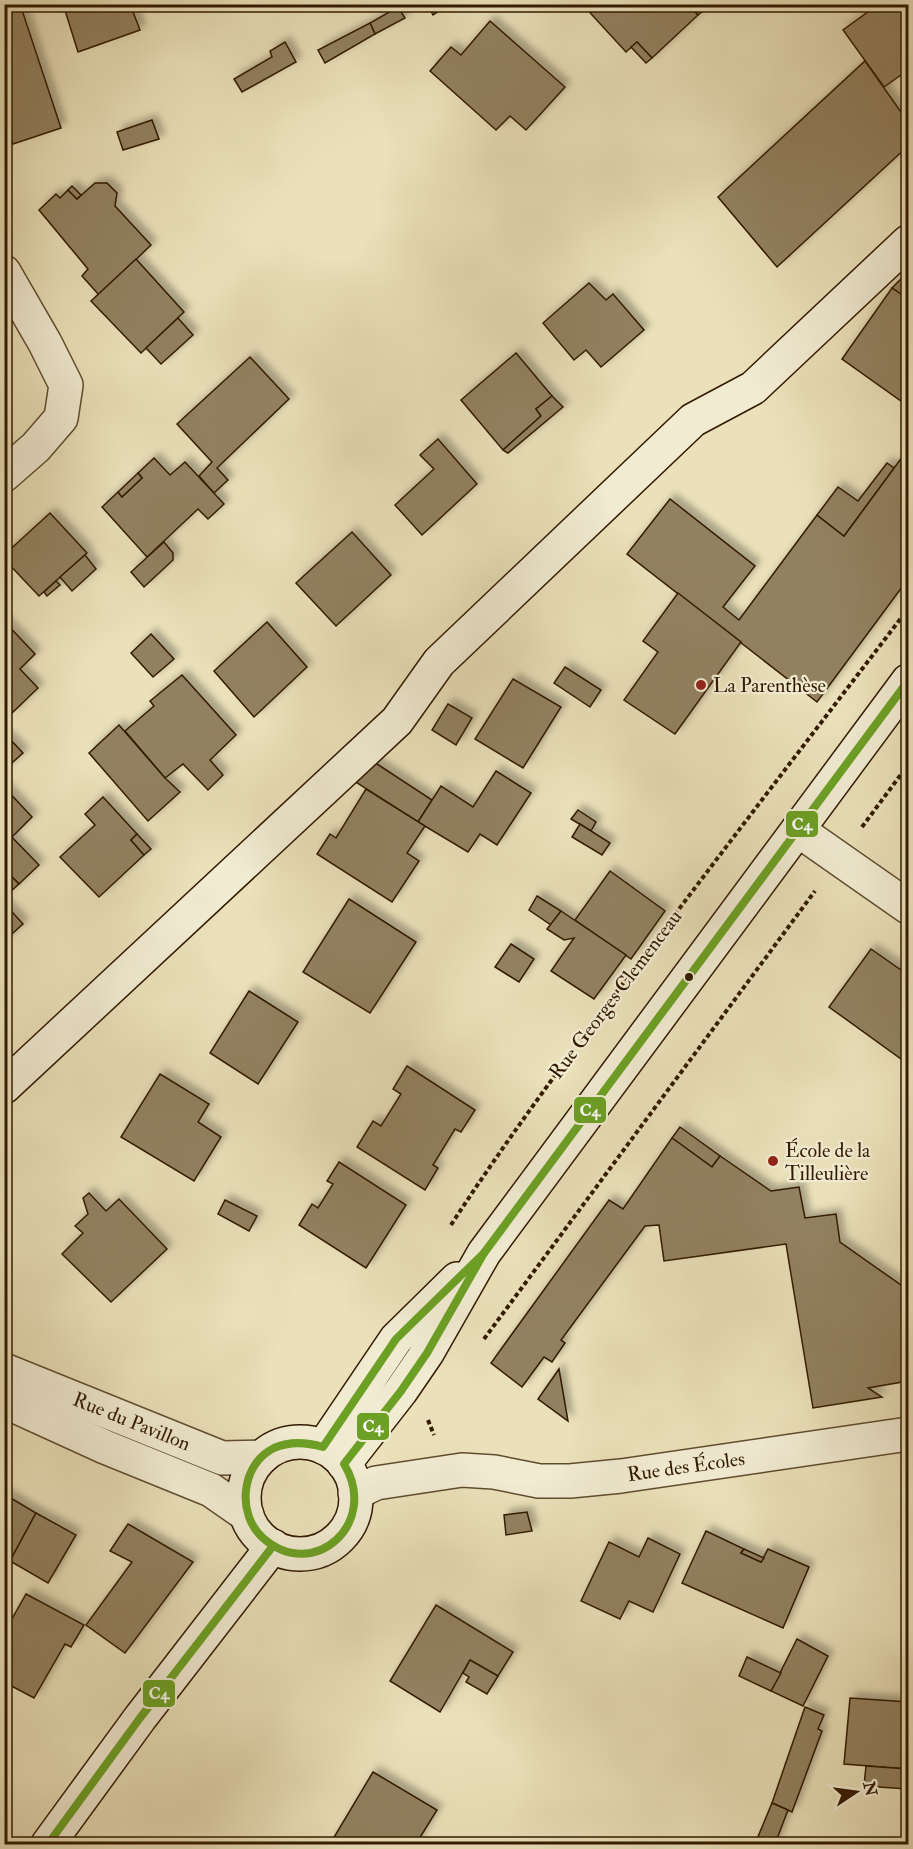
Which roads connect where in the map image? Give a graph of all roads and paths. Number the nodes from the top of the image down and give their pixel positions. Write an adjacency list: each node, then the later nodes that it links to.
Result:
1 (909, 242): 10 (street)
2 (4, 272): 3 (street)
3 (4, 475)
4 (909, 609): 11 (path, Rue Georges Clemenceau)
5 (909, 681): 7 (street)
6 (909, 765): 8 (path)
7 (798, 830): 8 (street); 12 (street)
8 (839, 858): 9 (street); 13 (path)
9 (909, 907)
10 (4, 1087)
11 (446, 1233)
12 (484, 1253): 15 (street); 19 (street)
13 (481, 1343)
14 (4, 1370): 18 (street, Rue du Pavillon)
15 (412, 1374): 19 (street); 20 (path)
16 (4, 1401): 21 (street, Rue du Pavillon)
17 (909, 1434): 20 (street, Rue des Écoles)
18 (262, 1457): 19 (street); 21 (street)
19 (341, 1468): 20 (street, Rue des Écoles); 22 (street)
20 (462, 1470)
21 (247, 1515): 22 (street)
22 (273, 1546): 23 (street)
23 (48, 1845)

